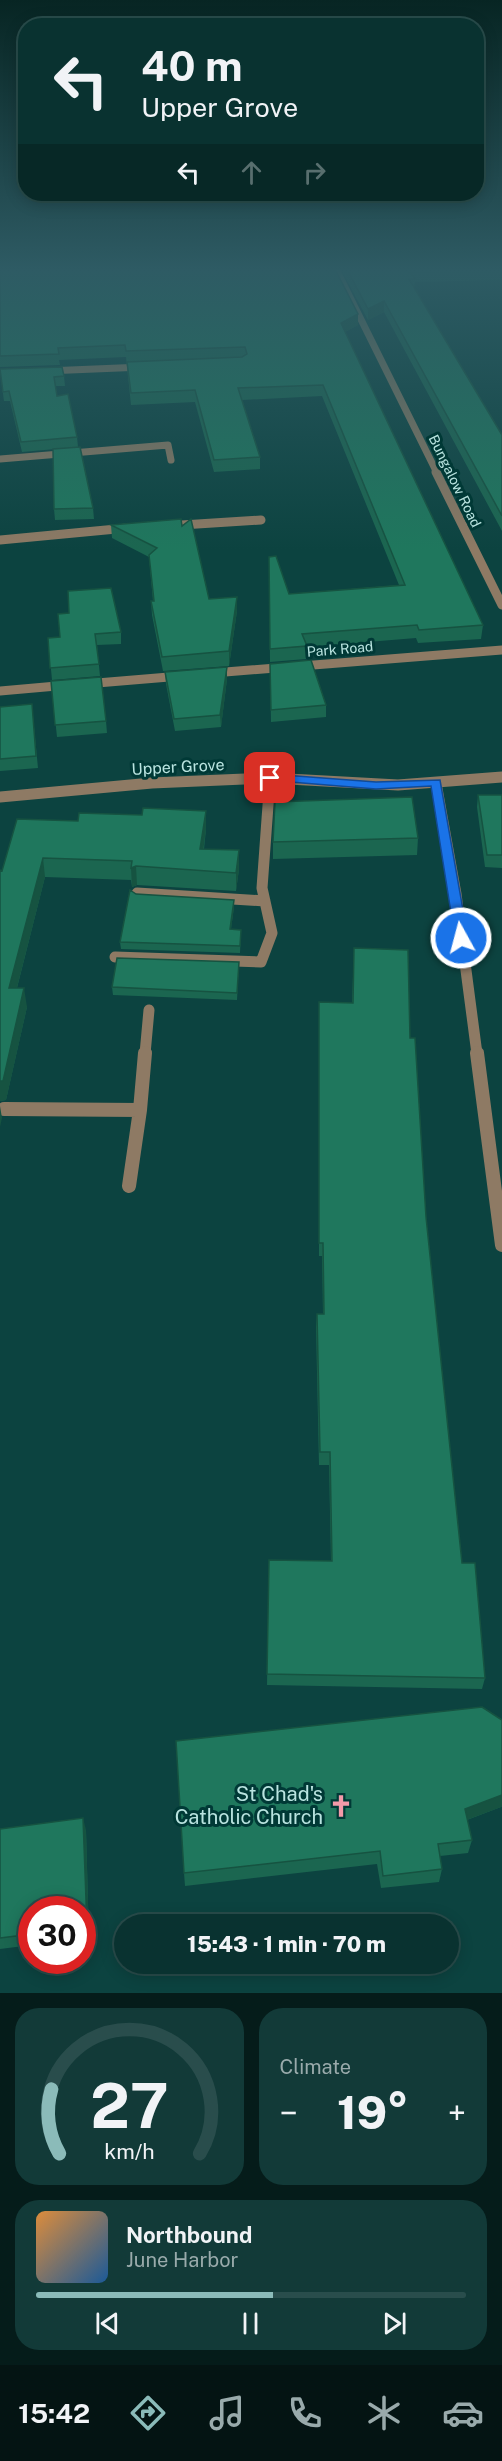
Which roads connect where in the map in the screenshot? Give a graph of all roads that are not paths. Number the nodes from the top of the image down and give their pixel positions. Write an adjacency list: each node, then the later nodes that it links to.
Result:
1 (383, 364): 10 (street, Bungalow Road)
2 (150, 367): 3 (street)
3 (34, 372)
4 (0, 459): 5 (street)
5 (171, 460)
6 (261, 520): 8 (street)
7 (142, 527): 9 (street)
8 (152, 527)
9 (0, 540)
10 (502, 605)
11 (502, 650): 12 (street, Park Road)
12 (204, 674)
13 (192, 675): 14 (street)
14 (0, 691)
15 (502, 777): 17 (street, Upper Grove)
16 (270, 778): 17 (street, Upper Grove); 18 (street, Upper Grove); 20 (street)
17 (436, 783): 26 (street)
18 (0, 797)
19 (137, 893): 20 (street)
20 (265, 901): 21 (street)
21 (115, 957)
22 (148, 1010): 24 (street)
23 (4, 1109): 24 (street)
24 (140, 1110): 25 (street)
25 (129, 1186)
26 (502, 1245)

